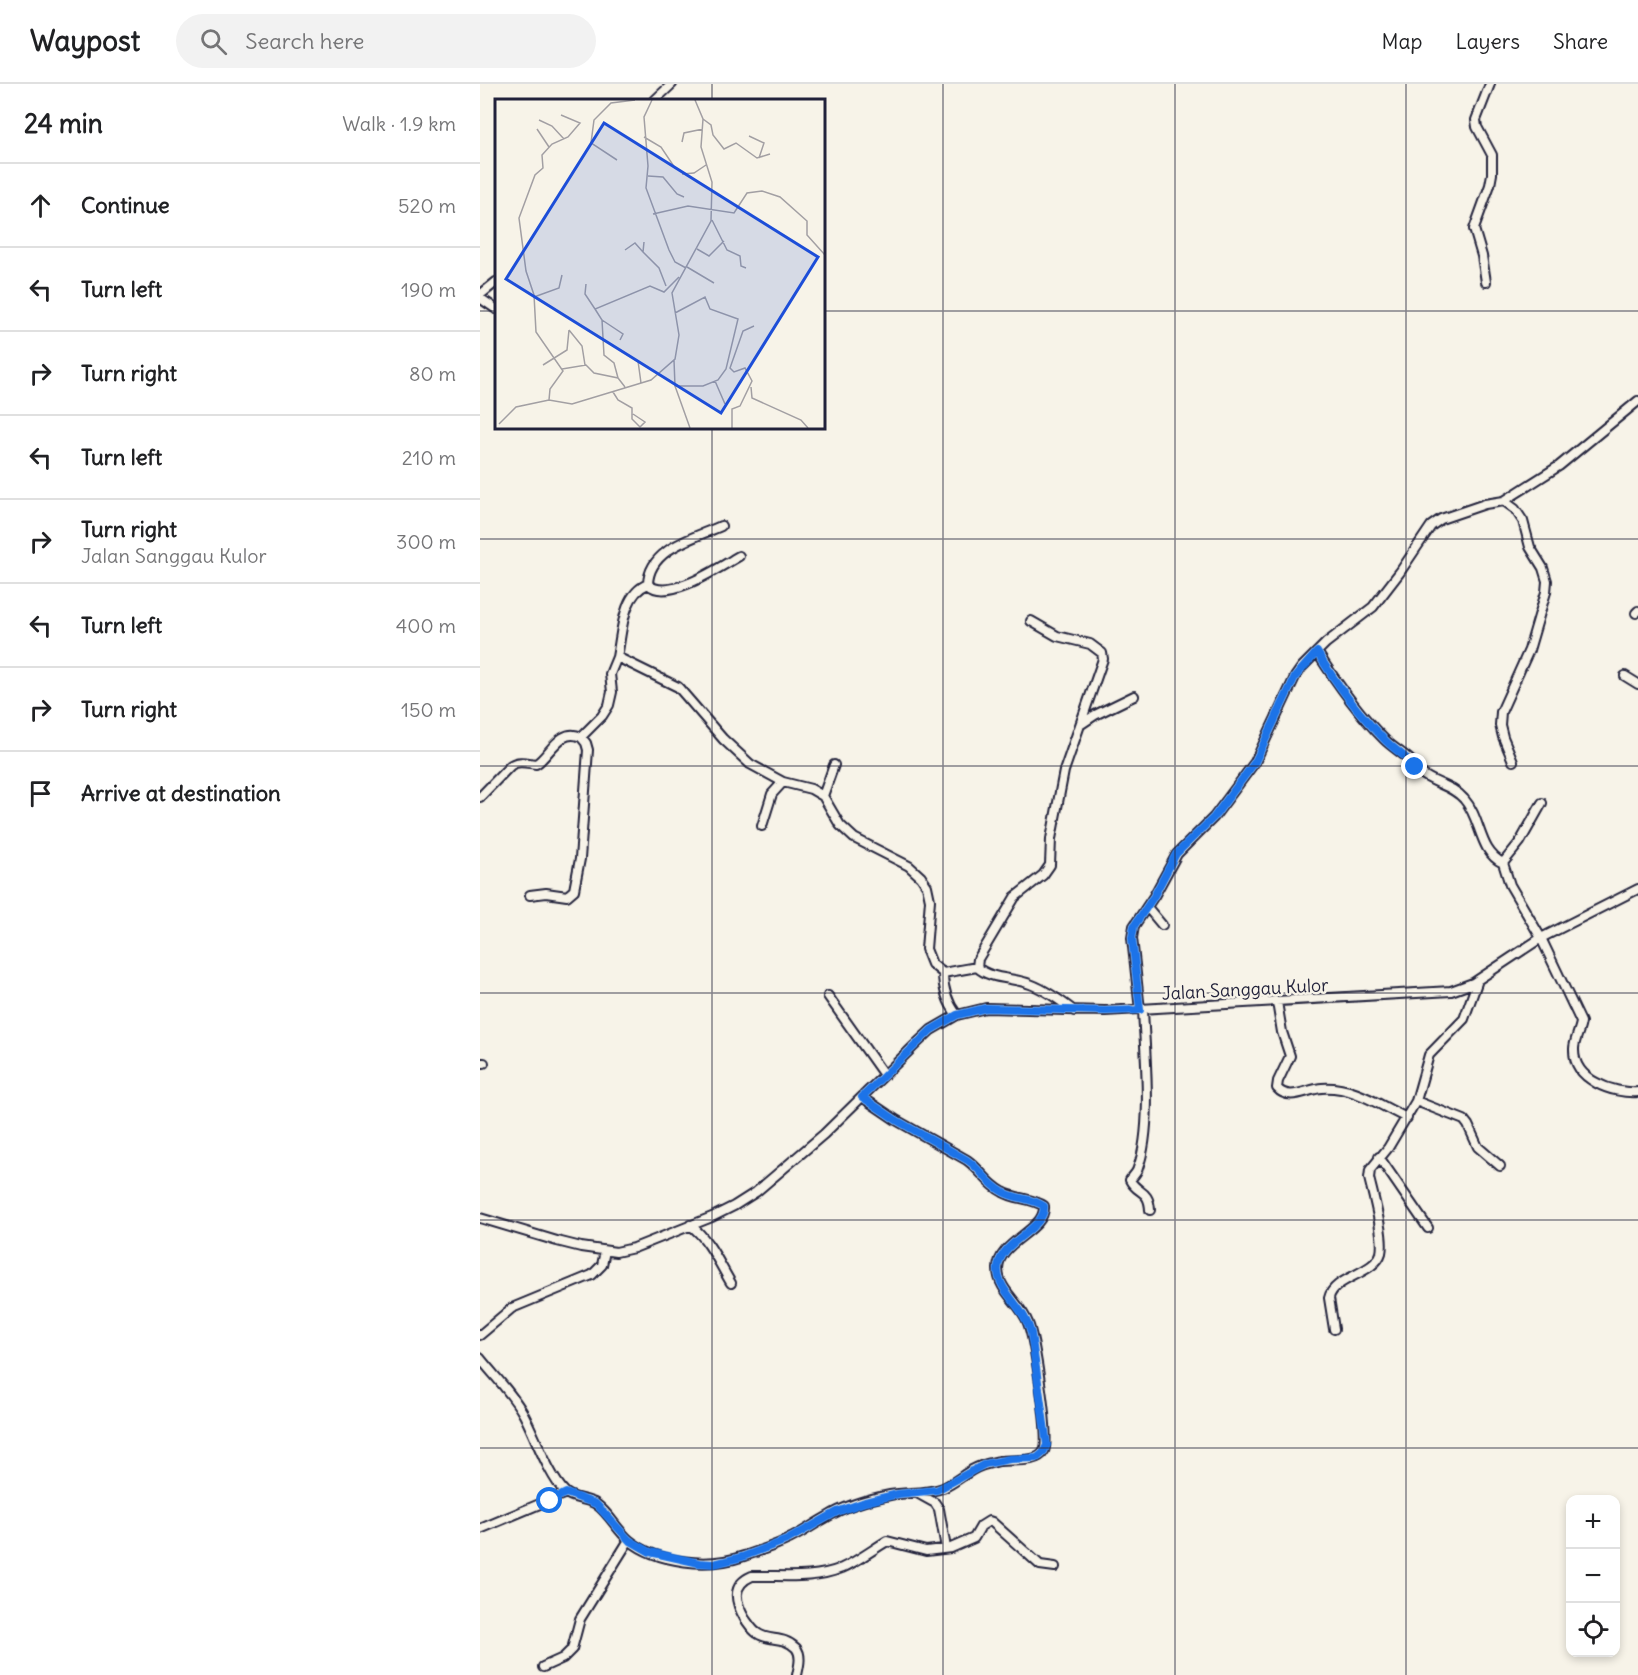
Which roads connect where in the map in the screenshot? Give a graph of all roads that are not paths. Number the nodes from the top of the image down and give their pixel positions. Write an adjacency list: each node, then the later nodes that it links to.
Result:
1 (672, 84): 3 (street)
2 (1490, 84): 4 (street)
3 (656, 99)
4 (1486, 282)
5 (495, 283): 6 (street)
6 (480, 296): 7 (street)
7 (495, 308)
8 (1638, 401): 9 (street)
9 (1504, 501): 14 (street); 21 (street)
10 (721, 526): 12 (street)
11 (739, 556): 12 (street)
12 (648, 584): 15 (street)
13 (1031, 621): 19 (street)
14 (1317, 652): 28 (street); 31 (street)
15 (617, 657): 20 (street); 23 (street)
16 (1625, 676): 17 (street)
17 (1638, 684)
18 (1134, 696): 19 (street)
19 (1080, 725): 34 (street)
20 (580, 737): 25 (street); 30 (street)
21 (1513, 761)
22 (834, 765): 24 (street)
23 (783, 782): 24 (street); 27 (street)
24 (823, 796): 35 (street)
25 (480, 797)
26 (1542, 803): 28 (street)
27 (762, 826)
28 (1503, 863): 33 (street)
29 (1638, 889): 33 (street, Jalan Sanggau Kulor)
30 (530, 895)
31 (1147, 907): 32 (street); 39 (street)
32 (1162, 926)
33 (1541, 938): 36 (street, Jalan Sanggau Kulor); 43 (street)
34 (977, 967): 35 (street); 40 (street)
35 (943, 973): 41 (street)
36 (1478, 979): 38 (street, Jalan Sanggau Kulor); 45 (street)
37 (828, 996): 42 (street)
38 (1277, 1002): 39 (street, Jalan Sanggau Kulor); 46 (street)
39 (1142, 1010): 40 (street, Jalan Sanggau Kulor); 49 (street)
40 (1074, 1011): 41 (street, Jalan Sanggau Kulor)
41 (957, 1015): 42 (street, Jalan Sanggau Kulor)
42 (884, 1075): 44 (street, Jalan Sanggau Kulor)
43 (1638, 1092)
44 (862, 1097): 51 (street, Jalan Sanggau Kulor); 58 (street)
45 (1416, 1101): 46 (street); 48 (street)
46 (1407, 1118): 47 (street)
47 (1379, 1157): 52 (street); 55 (street)
48 (1500, 1166)
49 (1150, 1210)
50 (480, 1218): 53 (street, Jalan Sanggau Kulor)
51 (690, 1226): 53 (street, Jalan Sanggau Kulor); 54 (street)
52 (1428, 1228)
53 (605, 1251): 56 (street)
54 (731, 1283)
55 (1334, 1329)
56 (480, 1335)
57 (480, 1358): 59 (street)
58 (916, 1492): 61 (street); 62 (street)
59 (566, 1493): 60 (street); 61 (street)
60 (480, 1529)
61 (629, 1540): 64 (street)
62 (945, 1541): 63 (street); 65 (street)
63 (1054, 1567)
64 (543, 1666)
65 (797, 1675)

